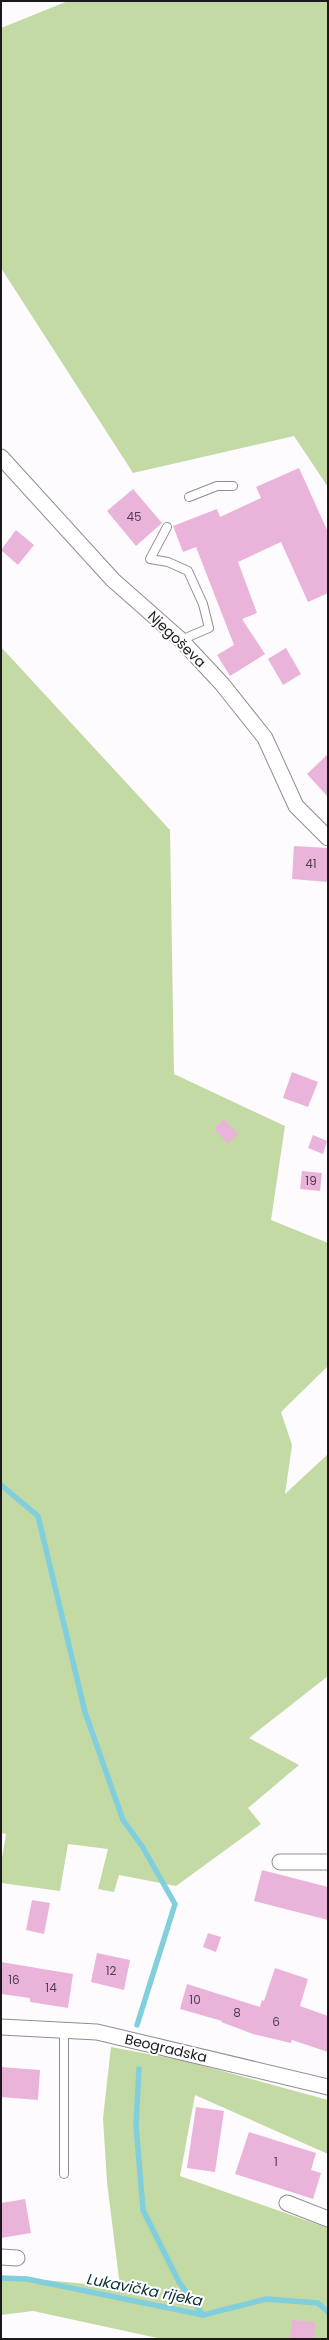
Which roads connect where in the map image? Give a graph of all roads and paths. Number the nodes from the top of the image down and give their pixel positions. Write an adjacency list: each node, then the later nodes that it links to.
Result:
1 (1, 457): 5 (street, Njegoševa)
2 (233, 486): 3 (lane)
3 (189, 497)
4 (167, 527): 5 (lane)
5 (181, 640): 6 (street, Njegoševa)
6 (328, 838)
7 (280, 1862): 8 (street)
8 (328, 1862)
9 (1, 2027): 10 (street, Beogradska)
10 (64, 2030): 11 (street, Beogradska); 12 (lane)
11 (328, 2086)
12 (64, 2174)
13 (287, 2204): 14 (street)
14 (328, 2218)
15 (1, 2257): 16 (street)
16 (17, 2258)

